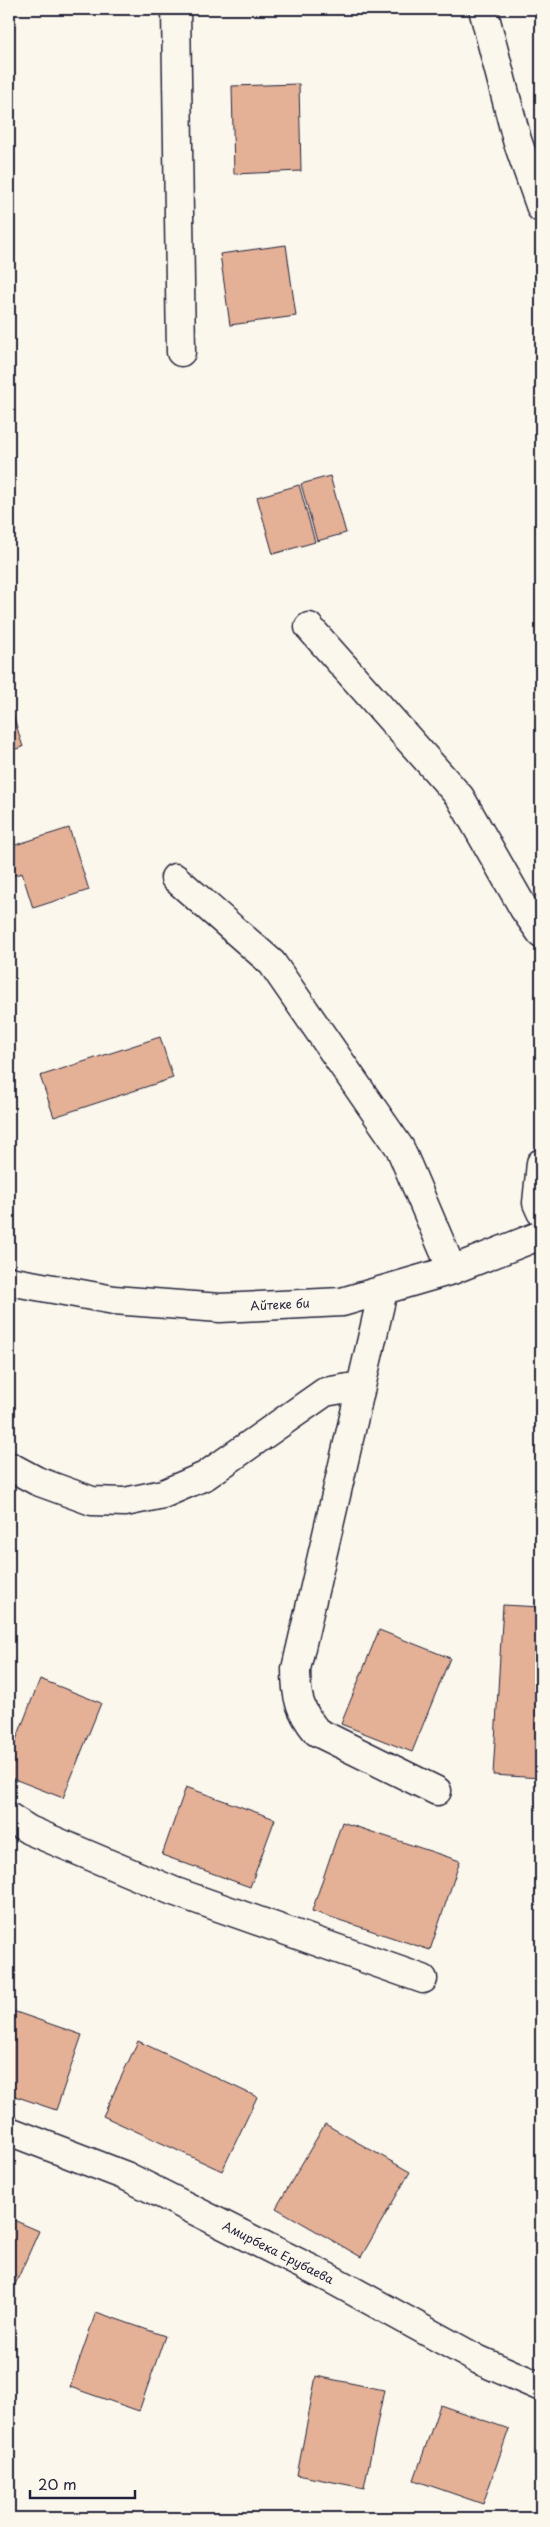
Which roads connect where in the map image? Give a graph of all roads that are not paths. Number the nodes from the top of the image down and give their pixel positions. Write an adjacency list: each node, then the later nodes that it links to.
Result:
1 (176, 9): 4 (street)
2 (483, 9): 3 (street)
3 (541, 208)
4 (181, 352)
5 (309, 627): 7 (street)
6 (175, 878): 11 (street)
7 (541, 933)
8 (541, 1163): 9 (street)
9 (541, 1212)
10 (541, 1235): 11 (street, Айтеке би)
11 (452, 1270): 13 (street, Айтеке би)
12 (9, 1281): 13 (street, Айтеке би)
13 (383, 1291): 14 (street)
14 (360, 1386): 15 (street); 16 (street)
15 (9, 1466)
16 (437, 1791)
17 (9, 1817): 18 (street)
18 (423, 1979)
19 (9, 2132): 20 (street, Амирбека Ерубаева)
20 (541, 2387)

